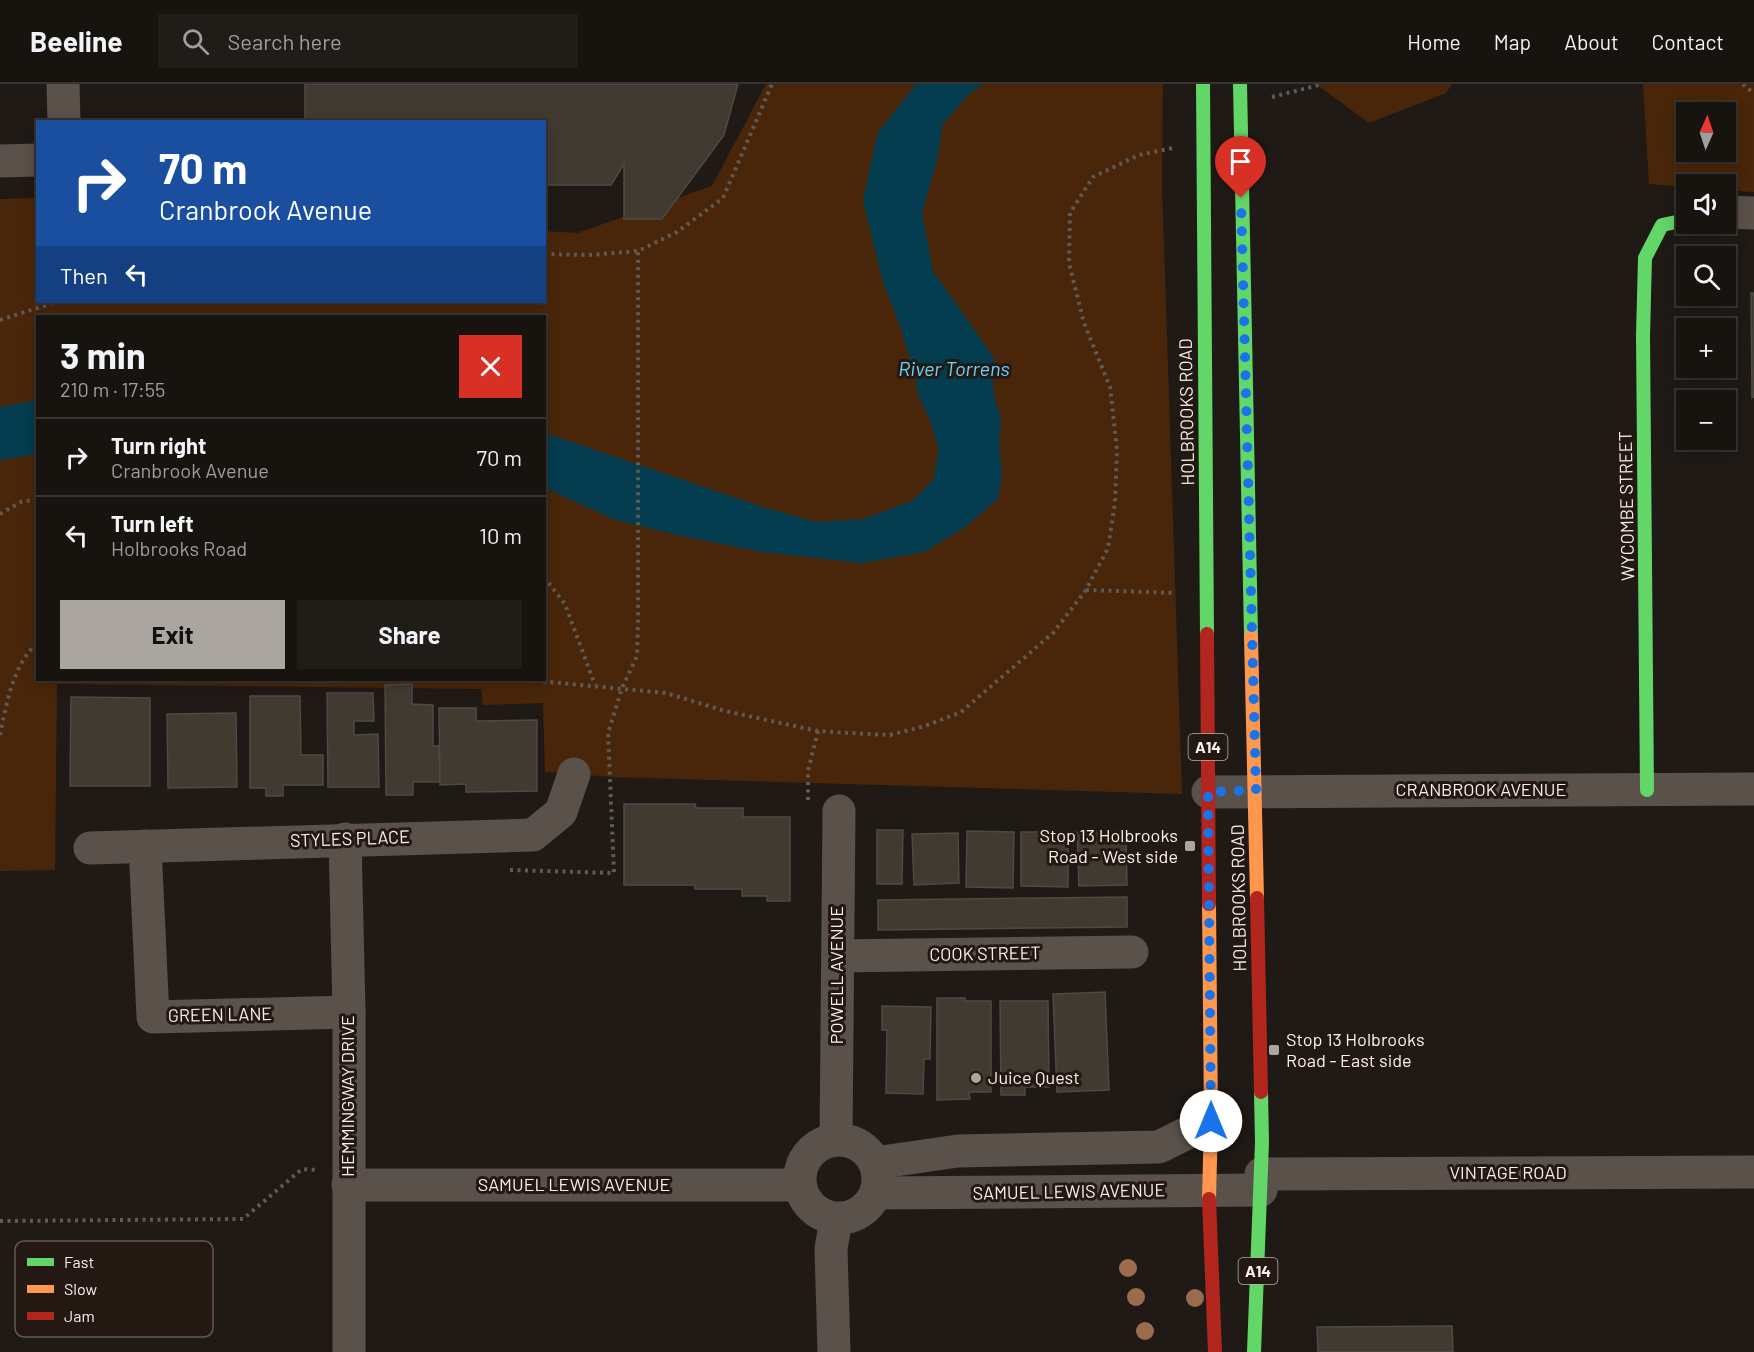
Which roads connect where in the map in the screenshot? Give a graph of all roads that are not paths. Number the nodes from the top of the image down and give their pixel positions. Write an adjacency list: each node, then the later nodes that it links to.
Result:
1 (63, 84): 4 (street)
2 (1203, 84): 14 (main road, HOLBROOKS ROAD / A14)
3 (1240, 84): 12 (main road, HOLBROOKS ROAD / A14)
4 (64, 120)
5 (36, 160): 6 (street)
6 (0, 161)
7 (1736, 212): 8 (street)
8 (1754, 213)
9 (1676, 222): 13 (main road, WYCOMBE STREET)
10 (574, 774): 16 (street, STYLES PLACE)
11 (1754, 789): 13 (street, CRANBROOK AVENUE)
12 (1256, 790): 13 (street, CRANBROOK AVENUE); 14 (street, CRANBROOK AVENUE); 27 (main road, HOLBROOKS ROAD / A14)
13 (1647, 790)
14 (1208, 792): 22 (main road, HOLBROOKS ROAD / A14)
15 (839, 811): 20 (street, POWELL AVENUE)
16 (345, 839): 17 (street, STYLES PLACE); 21 (street, HEMMINGWAY DRIVE)
17 (145, 846): 18 (street, STYLES PLACE); 21 (street, GREEN LANE)
18 (90, 848)
19 (1131, 952): 20 (street, COOK STREET)
20 (837, 956): 23 (street, POWELL AVENUE)
21 (349, 1012): 25 (street, HEMMINGWAY DRIVE)
22 (1211, 1121): 26 (street); 29 (main road, HOLBROOKS ROAD / A14)
23 (836, 1140): 26 (street); 28 (street)
24 (1754, 1172): 27 (street, VINTAGE ROAD)
25 (334, 1177): 28 (street, SAMUEL LEWIS AVENUE); 31 (street, HEMMINGWAY DRIVE)
26 (875, 1178): 29 (street, SAMUEL LEWIS AVENUE); 30 (street)
27 (1261, 1182): 29 (street, SAMUEL LEWIS AVENUE); 34 (main road, HOLBROOKS ROAD / A14)
28 (800, 1185): 30 (street)
29 (1209, 1191): 33 (main road, HOLBROOKS ROAD / A14)
30 (836, 1219): 32 (street)
31 (349, 1352)
32 (834, 1352)
33 (1215, 1352)
34 (1254, 1352)

